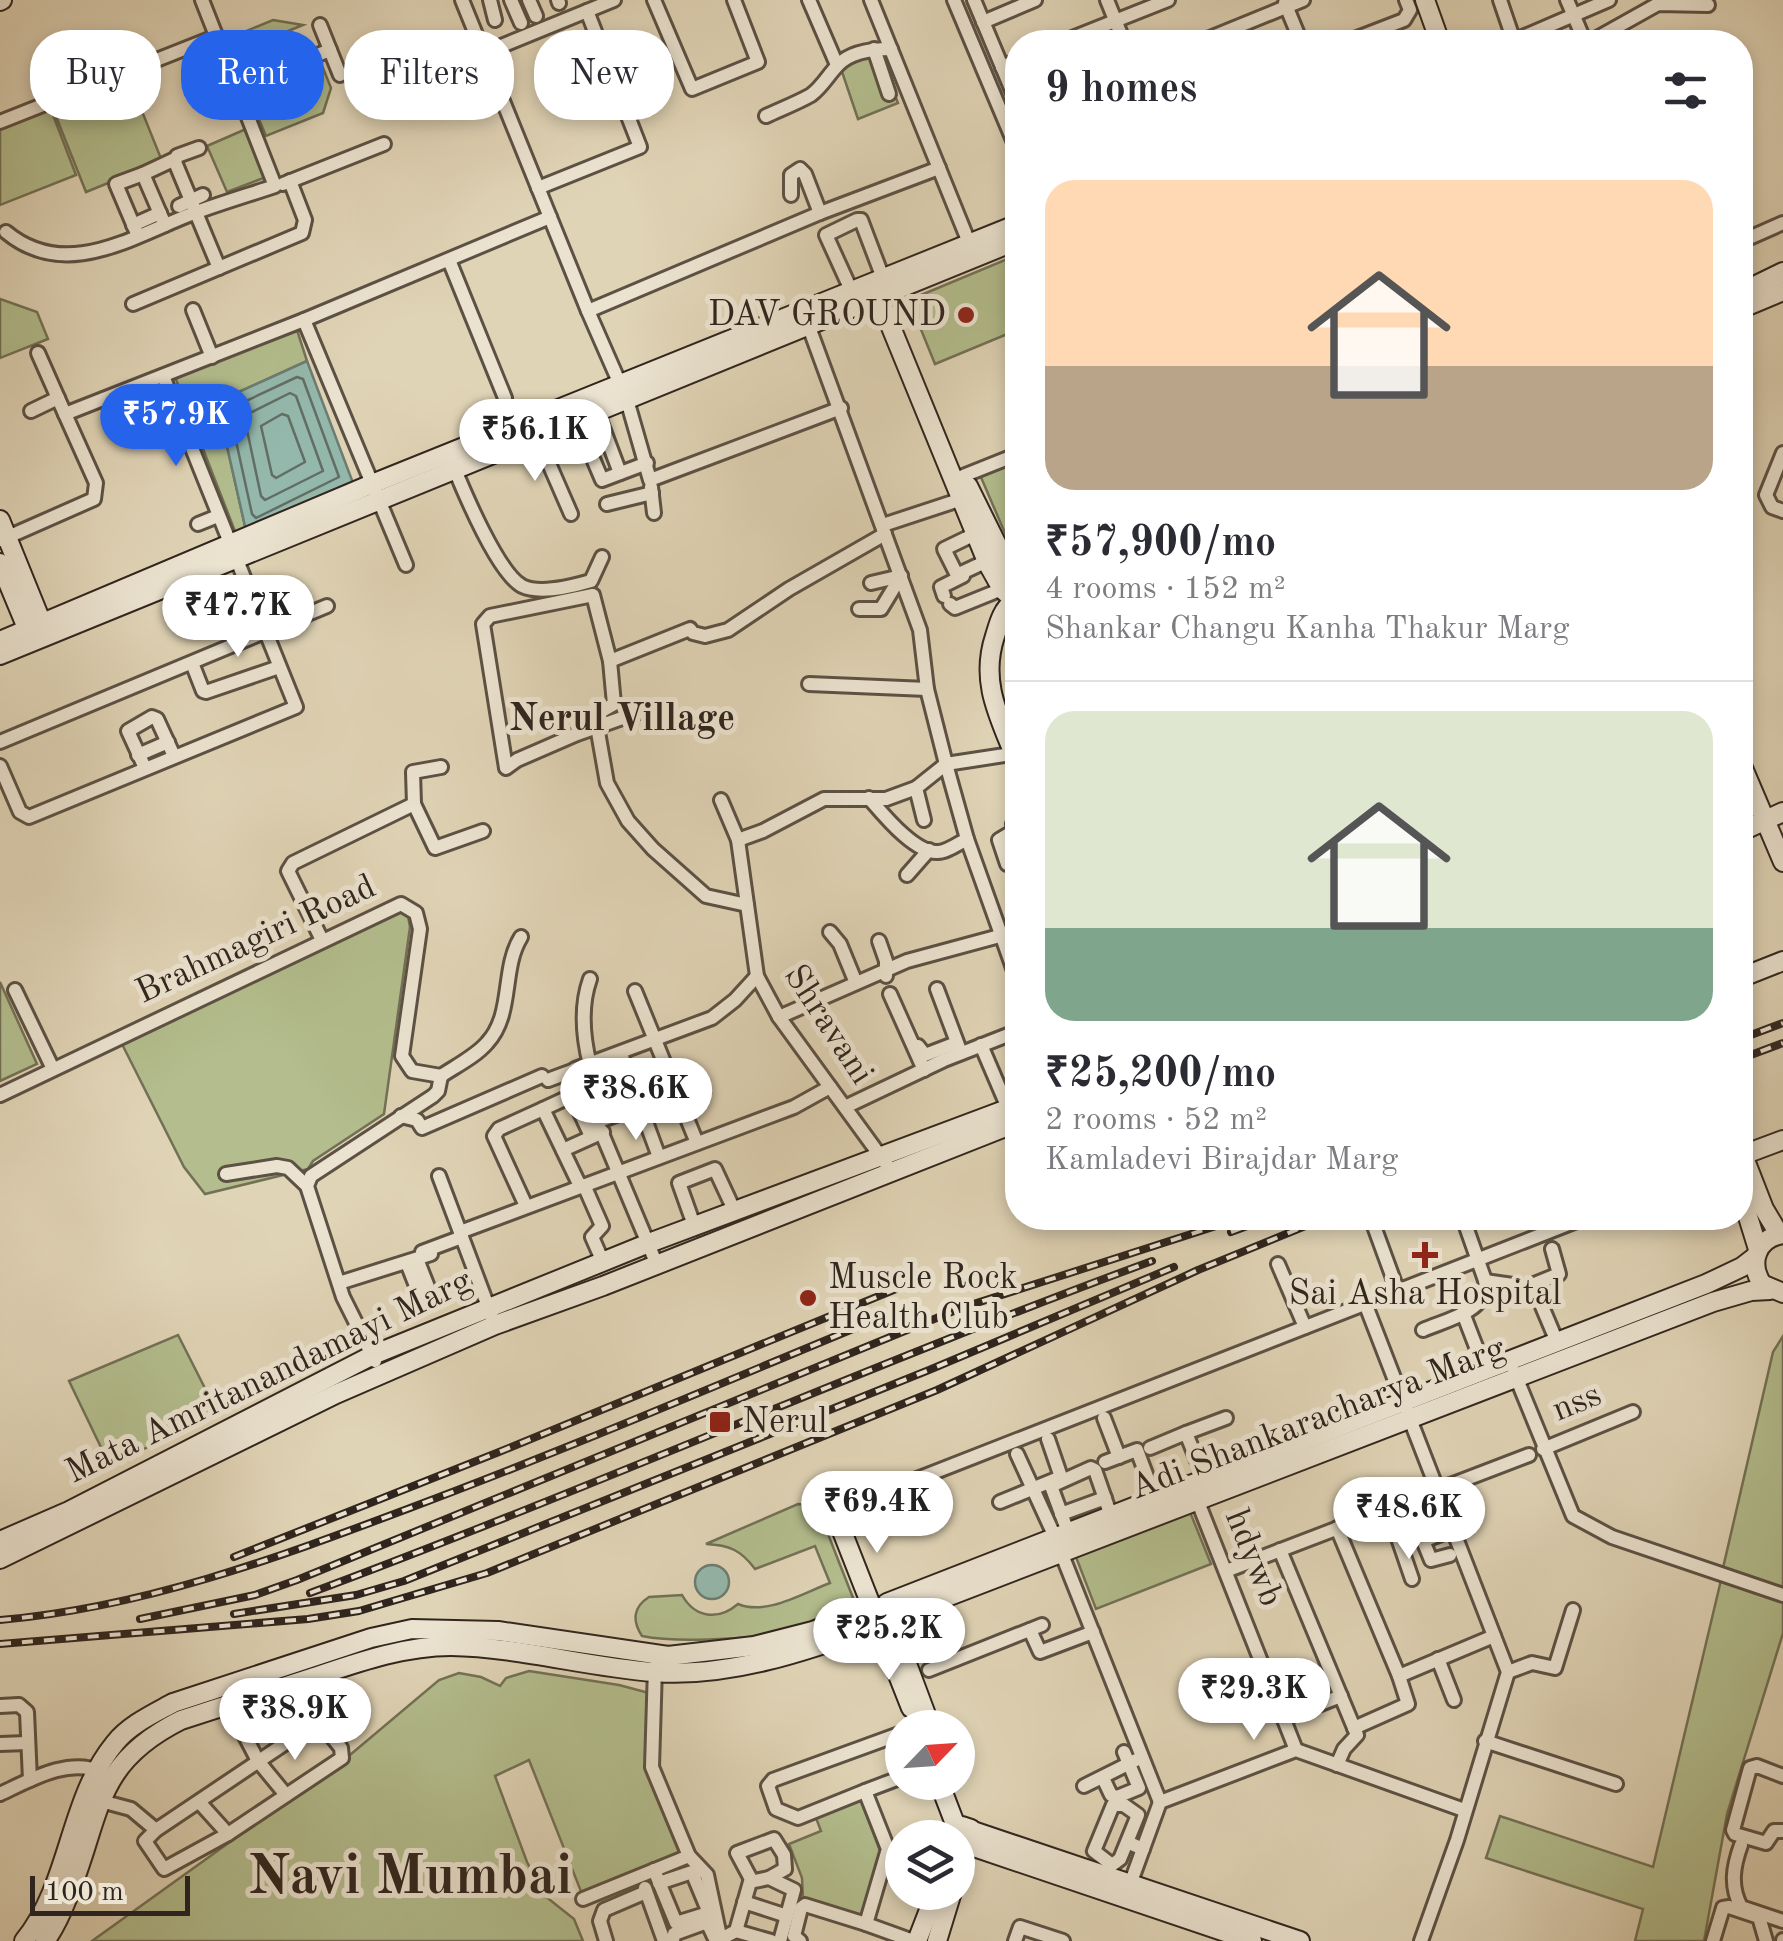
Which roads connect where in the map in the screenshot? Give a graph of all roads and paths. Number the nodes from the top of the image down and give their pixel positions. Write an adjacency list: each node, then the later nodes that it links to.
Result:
1 (202, 0): 32 (street)
2 (462, 0): 33 (street)
3 (490, 0): 27 (street)
4 (511, 0): 30 (street)
5 (529, 0): 26 (street)
6 (614, 0): 24 (street)
7 (654, 0): 8 (street)
8 (734, 0)
9 (810, 0): 50 (street)
10 (871, 0): 46 (street)
11 (954, 0): 59 (street)
12 (974, 0): 29 (street)
13 (1035, 0): 29 (street)
14 (1107, 0): 28 (street)
15 (1168, 0): 28 (street)
16 (1304, 0): 22 (street)
17 (1406, 0): 38 (street)
18 (1424, 0): 39 (main road)
19 (1500, 0): 40 (street)
20 (1567, 0): 25 (street)
21 (1609, 0): 25 (street)
22 (1285, 4): 36 (street); 37 (street)
23 (1708, 5): 43 (street)
24 (588, 11): 44 (street); 68 (street)
25 (1573, 15): 41 (street); 42 (street)
26 (536, 16)
27 (496, 20)
28 (1115, 21): 34 (street); 35 (street)
29 (983, 22): 52 (street)
30 (521, 23)
31 (320, 25): 48 (street)
32 (214, 30)
33 (475, 30)
34 (1092, 30)
35 (1119, 30)
36 (1227, 30)
37 (1296, 30)
38 (1378, 30)
39 (1435, 30)
40 (1509, 30)
41 (1540, 30)
42 (1581, 30)
43 (1609, 30)
44 (514, 40)
45 (874, 49): 46 (street); 50 (street); 55 (street)
46 (891, 49): 64 (street)
47 (181, 50): 60 (street)
48 (330, 50): 49 (street); 54 (street)
49 (324, 52)
50 (837, 65): 56 (street)
51 (1005, 66): 52 (street)
52 (1002, 67): 53 (street)
53 (1005, 74)
54 (340, 75)
55 (889, 94)
56 (766, 116)
57 (250, 120): 67 (street)
58 (511, 120): 68 (street)
59 (1005, 121)
60 (0, 122)
61 (384, 144): 66 (street)
62 (199, 148): 63 (street)
63 (175, 159): 65 (street); 70 (street)
64 (939, 168): 71 (street); 80 (street)
65 (143, 174): 73 (street); 75 (street)
66 (290, 181): 67 (street); 82 (street)
67 (275, 186): 70 (street)
68 (538, 188): 72 (street)
69 (791, 195): 71 (street)
70 (192, 204): 73 (street); 82 (street)
71 (820, 213): 91 (street)
72 (550, 217): 81 (street); 91 (street)
73 (162, 219): 75 (street)
74 (1783, 223): 78 (street)
75 (135, 231): 77 (street)
76 (1005, 231): 80 (main road)
77 (6, 232)
78 (1753, 236)
79 (1005, 243): 80 (main road)
80 (972, 250): 84 (main road)
81 (449, 260): 93 (street); 99 (street)
82 (219, 268): 88 (street)
83 (1783, 272): 85 (main road)
84 (881, 287): 86 (main road); 86 (street); 92 (main road); 111 (main road); 114 (main road)
85 (1753, 287)
86 (852, 290): 92 (main road)
87 (1783, 291): 89 (main road)
88 (133, 304)
89 (1753, 304)
90 (192, 310): 95 (street)
91 (588, 311): 97 (street)
92 (815, 317): 97 (main road); 100 (street)
93 (304, 320): 95 (street); 113 (street)
94 (38, 352): 98 (street)
95 (212, 356): 96 (street)
96 (163, 376): 103 (street); 119 (street)
97 (624, 392): 102 (main road); 108 (main road); 109 (street)
98 (58, 398): 101 (street); 103 (street)
99 (505, 398)
100 (841, 408): 112 (street); 121 (street)
101 (31, 411)
102 (597, 412): 104 (main road); 110 (street)
103 (64, 414): 122 (street)
104 (574, 421): 105 (main road); 110 (street)
105 (537, 436): 108 (main road); 117 (street)
106 (1783, 453): 116 (street)
107 (1005, 459): 111 (street)
108 (452, 460): 113 (main road); 125 (street)
109 (647, 464): 110 (street); 112 (street)
110 (620, 473)
111 (963, 476): 130 (main road)
112 (651, 486): 115 (street); 118 (street)
113 (376, 492): 124 (main road); 128 (street)
114 (962, 498): 121 (street); 123 (main road)
115 (607, 504)
116 (1783, 511)
117 (571, 514)
118 (654, 514)
119 (218, 516): 120 (street); 124 (street)
120 (198, 524)
121 (884, 530): 129 (street); 141 (street)
122 (2, 533): 137 (main road)
123 (976, 534): 126 (main road); 126 (street)
124 (231, 552): 137 (main road); 138 (street)
125 (602, 557)
126 (987, 562): 132 (main road); 133 (street)
127 (0, 563): 137 (main road)
128 (406, 565)
129 (901, 576): 131 (street); 135 (street); 145 (street)
130 (1005, 576)
131 (871, 583)
132 (1005, 585)
133 (1005, 599)
134 (327, 606): 138 (street)
135 (860, 609)
136 (1005, 624): 147 (main road)
137 (37, 632): 139 (main road); 140 (main road)
138 (265, 633): 142 (street); 143 (street)
139 (0, 641)
140 (0, 655)
141 (610, 661): 148 (street); 148 (street)
142 (192, 663): 143 (street); 149 (street)
143 (279, 667): 152 (street)
144 (809, 684): 145 (street)
145 (927, 689): 154 (street)
146 (640, 712): 148 (street)
147 (1005, 714)
148 (598, 728): 174 (street)
149 (0, 742)
150 (168, 742): 152 (street); 153 (street); 153 (street)
151 (1005, 754): 154 (street)
152 (174, 756): 153 (street)
153 (142, 762): 155 (street)
154 (946, 764): 157 (street); 168 (street)
155 (0, 766)
156 (441, 768): 161 (street)
157 (916, 788): 159 (street); 163 (street)
158 (1753, 792): 164 (main road)
159 (870, 798): 169 (street); 170 (street)
160 (721, 800): 169 (street, Shravani)
161 (414, 804): 166 (street); 179 (street)
162 (1783, 812): 164 (main road)
163 (924, 820)
164 (1765, 820): 165 (main road); 172 (main road)
165 (1753, 826)
166 (483, 831)
167 (1005, 836): 171 (street)
168 (967, 839): 170 (street); 177 (street)
169 (738, 840): 174 (street, Shravani)
170 (929, 850): 173 (street)
171 (1005, 859)
172 (1783, 862)
173 (907, 875)
174 (748, 904): 185 (street, Shravani)
175 (830, 932): 187 (street)
176 (1005, 933): 177 (street)
177 (1001, 934): 181 (street); 184 (street)
178 (522, 937): 202 (street)
179 (322, 940): 200 (street, Brahmagiri Road); 202 (street, Brahmagiri Road)
180 (879, 942): 184 (street)
181 (1005, 945)
182 (1783, 961): 183 (main road)
183 (1753, 973)
184 (886, 974): 187 (street)
185 (758, 976): 192 (street, Shravani); 193 (street)
186 (590, 979): 199 (street)
187 (856, 983): 192 (street)
188 (15, 990): 200 (street)
189 (937, 990): 196 (street)
190 (635, 992): 193 (street)
191 (890, 994): 198 (street)
192 (778, 1016): 203 (street, Shravani)
193 (654, 1038): 197 (street); 215 (street)
194 (1005, 1038): 195 (street)
195 (982, 1048): 196 (street); 205 (street)
196 (956, 1049): 198 (street)
197 (621, 1054): 199 (street); 208 (street)
198 (922, 1060): 207 (street)
199 (590, 1065): 201 (street)
200 (53, 1069): 206 (street, Brahmagiri Road)
201 (576, 1070): 204 (street); 210 (street)
202 (441, 1076): 210 (street)
203 (830, 1087): 207 (street, Shravani); 215 (street)
204 (575, 1093): 209 (street); 212 (street)
205 (1005, 1094)
206 (0, 1095)
207 (845, 1106): 219 (street, Shravani)
208 (638, 1107): 212 (street); 213 (street); 218 (street)
209 (544, 1109): 216 (street); 226 (street)
210 (400, 1116): 224 (street)
211 (1005, 1116): 219 (main road, Mata Amritanandamayi Marg)
212 (599, 1129): 216 (street); 220 (street)
213 (643, 1132)
214 (1783, 1140): 217 (main road)
215 (696, 1143): 218 (street)
216 (563, 1150): 225 (street)
217 (1753, 1152)
218 (659, 1157): 220 (street)
219 (887, 1164): 227 (main road, Mata Amritanandamayi Marg); 242 (main road, Mata Amritanandamayi Marg)
220 (620, 1171): 225 (street); 235 (street)
221 (226, 1174): 224 (street)
222 (439, 1176): 233 (street)
223 (1753, 1182): 234 (main road)
224 (308, 1186): 244 (street)
225 (588, 1188): 226 (street); 239 (street)
226 (526, 1206): 233 (street)
227 (735, 1212): 228 (main road, Mata Amritanandamayi Marg); 228 (street)
228 (696, 1228): 235 (main road, Mata Amritanandamayi Marg)
229 (1373, 1230): 247 (street)
230 (1467, 1230): 238 (street)
231 (1548, 1230): 238 (street)
232 (1751, 1230): 237 (main road)
233 (461, 1234): 240 (street); 250 (street)
234 (1781, 1234): 237 (main road, Adi Shankaracharya Marg)
235 (649, 1243): 239 (main road, Mata Amritanandamayi Marg); 242 (street)
236 (1552, 1249): 245 (street)
237 (1757, 1253): 248 (main road); 255 (main road, Adi Shankaracharya Marg)
238 (1476, 1258): 243 (street); 247 (street)
239 (603, 1262): 250 (main road, Mata Amritanandamayi Marg)
240 (386, 1264)
241 (1278, 1264): 253 (street)
242 (658, 1265): 252 (main road, Mata Amritanandamayi Marg)
243 (1485, 1281): 245 (street); 251 (street)
244 (340, 1283): 246 (street); 256 (street)
245 (1532, 1285): 255 (street)
246 (423, 1289)
247 (1395, 1290): 249 (street)
248 (1776, 1291): 257 (main road, Adi Shankaracharya Marg)
249 (1366, 1303): 253 (street); 260 (street)
250 (488, 1306): 252 (street); 256 (main road, Mata Amritanandamayi Marg)
251 (1462, 1313): 254 (street); 258 (street)
252 (494, 1324): 259 (main road, Mata Amritanandamayi Marg)
253 (1305, 1327): 280 (street)
254 (1423, 1330)
255 (1557, 1342): 257 (main road, Adi Shankaracharya Marg)
256 (373, 1355): 259 (street); 285 (main road, Mata Amritanandamayi Marg)
257 (1513, 1369): 258 (main road, Adi Shankaracharya Marg); 260 (main road, Adi Shankaracharya Marg); 267 (street)
258 (1485, 1370): 260 (main road, Adi Shankaracharya Marg)
259 (381, 1374): 288 (main road, Mata Amritanandamayi Marg)
260 (1407, 1410): 272 (main road, Adi Shankaracharya Marg); 274 (street)
261 (1634, 1412): 267 (street, nss)
262 (1104, 1418): 270 (street)
263 (1226, 1418): 264 (street)
264 (1186, 1434): 266 (street); 272 (street, hdywb)
265 (1048, 1439): 273 (street)
266 (1148, 1446): 270 (street); 275 (street)
267 (1543, 1449): 291 (street)
268 (1018, 1454): 273 (street)
269 (1529, 1455): 274 (street)
270 (1119, 1457): 271 (street)
271 (1104, 1462)
272 (1197, 1487): 275 (main road, Adi Shankaracharya Marg); 282 (main road, Adi Shankaracharya Marg); 289 (street, hdywb)
273 (1033, 1488): 277 (street); 282 (street)
274 (1437, 1489): 276 (street); 295 (street)
275 (1155, 1498): 278 (main road, Adi Shankaracharya Marg)
276 (1415, 1498): 279 (street); 284 (street)
277 (1000, 1502)
278 (1108, 1507): 282 (main road, Adi Shankaracharya Marg); 282 (street)
279 (1388, 1509): 281 (street); 290 (street)
280 (838, 1510): 293 (main road)
281 (1337, 1528): 286 (street); 300 (street)
282 (1061, 1534): 293 (main road, Adi Shankaracharya Marg); 294 (street)
283 (1441, 1534): 284 (street)
284 (1423, 1541): 287 (street)
285 (0, 1542)
286 (1280, 1550): 289 (street); 302 (street)
287 (1450, 1555)
288 (0, 1559)
289 (1226, 1571): 308 (street, hdywb)
290 (1412, 1579)
291 (1783, 1595)
292 (1573, 1610): 299 (street)
293 (880, 1613): 297 (main road, Adi Shankaracharya Marg); 306 (main road); 307 (main road)
294 (1093, 1632): 298 (street); 317 (street)
295 (1494, 1636): 296 (street); 299 (street)
296 (1438, 1659): 300 (street); 303 (street)
297 (656, 1664): 301 (main road, Adi Shankaracharya Marg); 320 (main road, Adi Shankaracharya Marg); 341 (street)
298 (929, 1670)
299 (1508, 1672): 312 (street)
300 (1399, 1676): 310 (street)
301 (312, 1678): 304 (main road, Adi Shankaracharya Marg); 309 (street)
302 (1341, 1696): 308 (street); 310 (street)
303 (1454, 1700)
304 (229, 1704): 318 (street); 320 (main road, Adi Shankaracharya Marg)
305 (0, 1706): 313 (street)
306 (912, 1710)
307 (923, 1710)
308 (1284, 1718): 315 (street, hdywb)
309 (328, 1719)
310 (1354, 1728): 319 (street)
311 (885, 1739): 327 (street)
312 (1485, 1741): 325 (street); 333 (street)
313 (27, 1742): 314 (street); 323 (street)
314 (0, 1744)
315 (1296, 1750): 319 (street); 331 (street)
316 (1126, 1757): 317 (street); 322 (street); 322 (street)
317 (1143, 1757): 331 (street)
318 (258, 1761): 329 (street); 329 (street); 332 (street)
319 (1337, 1765): 333 (street)
320 (103, 1774): 323 (street); 330 (main road, Adi Shankaracharya Marg); 342 (main road, Adi Shankaracharya Marg)
321 (1783, 1776): 335 (street)
322 (1103, 1778): 326 (street)
323 (30, 1780): 328 (street)
324 (885, 1783): 327 (street)
325 (1616, 1784)
326 (1084, 1786)
327 (865, 1791): 355 (street)
328 (0, 1794)
329 (286, 1795): 336 (street)
330 (101, 1801): 334 (street); 342 (main road, Adi Shankaracharya Marg)
331 (1160, 1802): 340 (street)
332 (200, 1803): 334 (street); 336 (street)
333 (1464, 1810): 373 (street)
334 (156, 1830): 336 (street)
335 (1783, 1830)
336 (228, 1834)
337 (975, 1842): 347 (main road)
338 (1127, 1842): 338 (street); 340 (street)
339 (1740, 1845): 354 (street)
340 (1143, 1849): 347 (street)
341 (689, 1856): 344 (street); 363 (street)
342 (71, 1870): 359 (main road, Adi Shankaracharya Marg); 360 (main road, Adi Shankaracharya Marg)
343 (640, 1876): 344 (street); 348 (street); 349 (street)
344 (657, 1877): 344 (street)
345 (769, 1878): 346 (street); 346 (street); 353 (street)
346 (752, 1881): 350 (street)
347 (1128, 1891): 371 (main road); 372 (main road)
348 (646, 1892): 357 (street); 361 (street)
349 (583, 1899)
350 (744, 1902): 353 (street); 356 (street)
351 (928, 1910): 367 (main road)
352 (946, 1910): 368 (main road)
353 (787, 1916): 365 (street)
354 (1783, 1921)
355 (866, 1924): 358 (street); 366 (street)
356 (736, 1931): 363 (street); 364 (street)
357 (607, 1935)
358 (891, 1937): 367 (street)
359 (24, 1941)
360 (45, 1941)
361 (664, 1941)
362 (673, 1941): 363 (street)
363 (719, 1941)
364 (772, 1941)
365 (780, 1941)
366 (800, 1941)
367 (915, 1941)
368 (936, 1941)
369 (1016, 1941): 370 (street)
370 (1063, 1941)
371 (1252, 1941)
372 (1300, 1941)
373 (1422, 1941)
374 (1713, 1941): 375 (street)
375 (1766, 1941)

